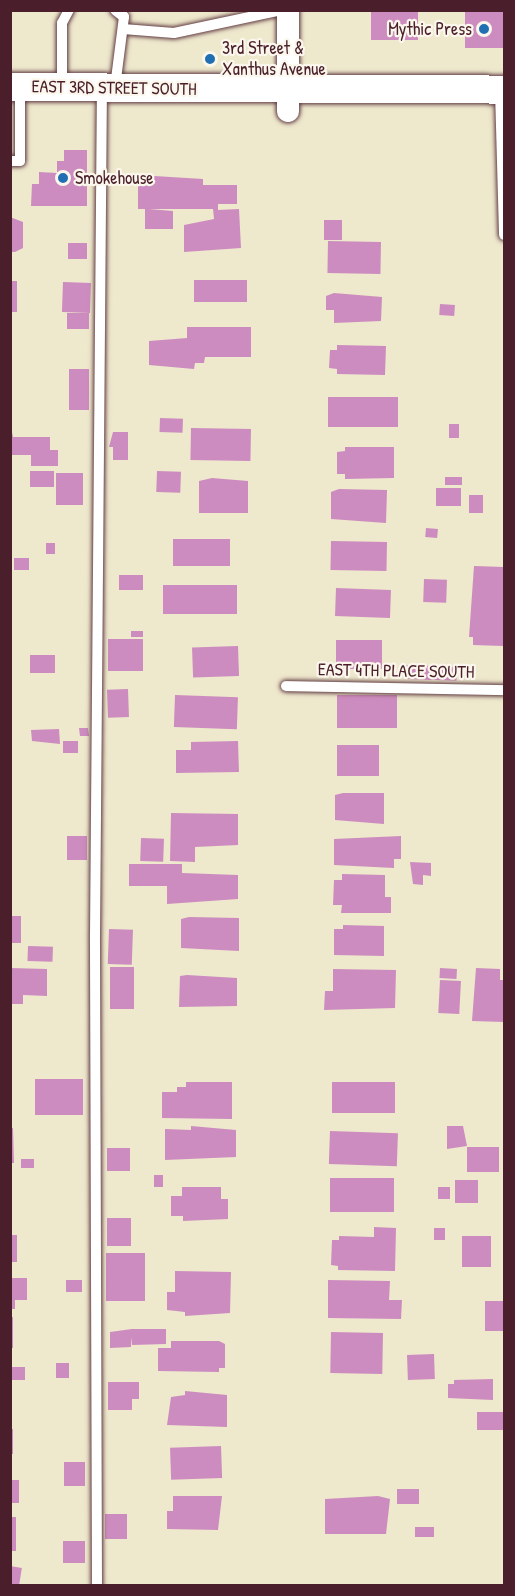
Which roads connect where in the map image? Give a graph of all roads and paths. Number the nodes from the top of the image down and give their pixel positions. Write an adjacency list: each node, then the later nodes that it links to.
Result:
1 (69, 10): 7 (lane)
2 (116, 10): 5 (lane)
3 (282, 10): 5 (lane)
4 (288, 10): 10 (street)
5 (123, 29): 8 (lane)
6 (15, 87): 7 (street, EAST 3RD STREET SOUTH); 11 (lane)
7 (62, 87): 8 (street, EAST 3RD STREET SOUTH)
8 (108, 88): 10 (street, EAST 3RD STREET SOUTH); 15 (lane)
9 (502, 90): 10 (street, EAST 3RD STREET SOUTH); 12 (lane)
10 (288, 101)
11 (10, 161)
12 (504, 235)
13 (286, 686): 14 (lane, EAST 4TH PLACE SOUTH)
14 (504, 687)
15 (97, 1586)

